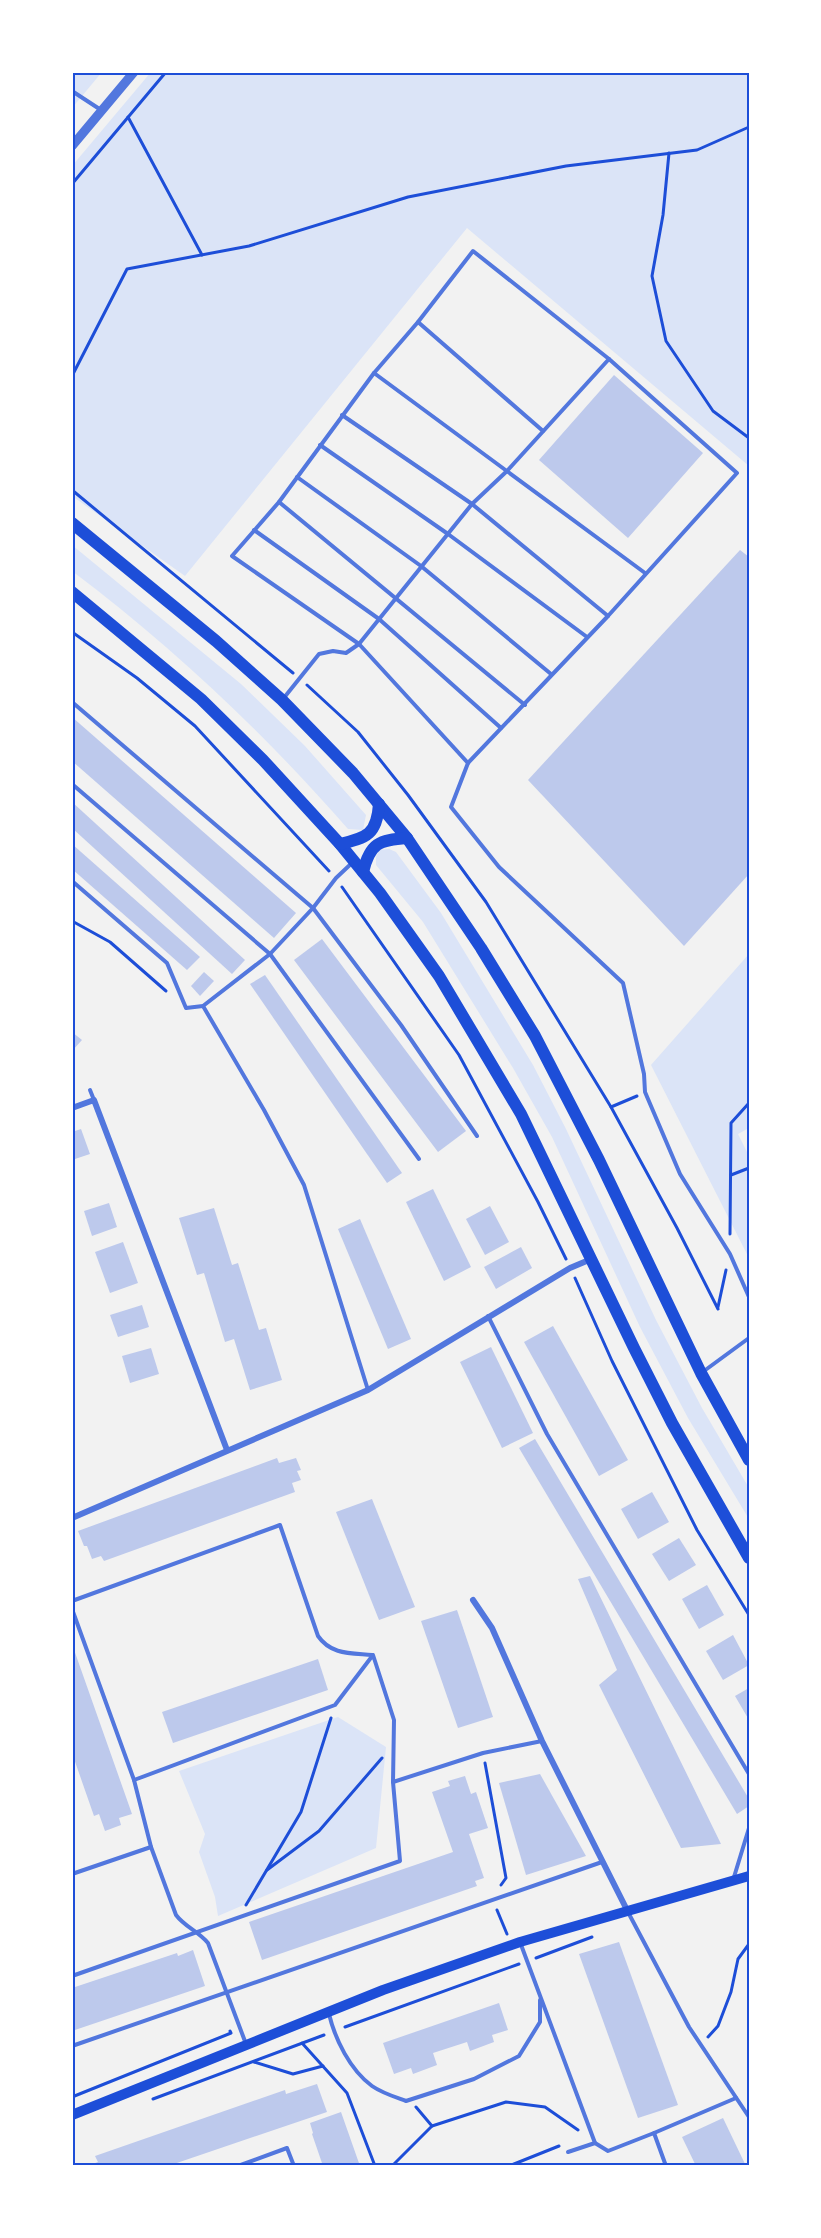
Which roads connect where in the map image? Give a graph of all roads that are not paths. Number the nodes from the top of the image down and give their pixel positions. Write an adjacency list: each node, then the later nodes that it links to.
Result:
1 (134, 72): 3 (street)
2 (72, 91): 3 (lane)
3 (102, 110): 4 (street)
4 (72, 146)
5 (418, 322): 6 (lane); 7 (lane); 9 (lane)
6 (609, 359): 9 (lane); 19 (lane)
7 (374, 373): 8 (lane); 11 (lane)
8 (342, 415): 10 (lane); 14 (lane)
9 (543, 431): 11 (lane)
10 (320, 446): 12 (lane); 17 (lane)
11 (507, 471): 14 (lane); 19 (lane)
12 (297, 477): 13 (lane); 18 (lane)
13 (279, 502): 16 (lane); 21 (lane)
14 (472, 504): 17 (lane); 22 (lane)
15 (72, 523): 27 (main road)
16 (255, 530): 23 (lane); 25 (lane)
17 (448, 534): 18 (lane); 24 (lane)
18 (421, 566): 21 (lane); 26 (lane)
19 (645, 573): 22 (lane)
20 (72, 592): 35 (main road)
21 (396, 597): 23 (lane); 29 (lane)
22 (608, 616): 24 (lane)
23 (379, 619): 25 (lane); 30 (lane)
24 (587, 637): 26 (lane)
25 (359, 644): 27 (lane); 31 (lane)
26 (551, 674): 29 (lane)
27 (282, 700): 33 (main road)
28 (72, 702): 39 (lane)
29 (525, 705): 30 (lane)
30 (501, 728): 31 (lane)
31 (468, 763): 48 (lane)
32 (72, 784): 40 (lane)
33 (379, 804): 34 (main road); 35 (main road)
34 (407, 837): 37 (main road); 51 (main road)
35 (340, 844): 36 (main road)
36 (354, 861): 37 (main road); 39 (lane)
37 (363, 872): 47 (main road)
38 (72, 881): 41 (lane)
39 (314, 908): 40 (lane); 45 (lane)
40 (270, 954): 41 (lane); 46 (lane)
41 (203, 1006): 52 (lane)
42 (90, 1090): 43 (lane)
43 (94, 1100): 44 (street); 53 (street)
44 (72, 1108)
45 (477, 1136)
46 (419, 1159)
47 (590, 1260): 49 (street); 56 (main road)
48 (749, 1297)
49 (488, 1316): 52 (street); 62 (lane)
50 (749, 1338): 51 (lane)
51 (701, 1373): 54 (main road)
52 (368, 1390): 53 (street)
53 (227, 1450): 55 (street)
54 (749, 1460)
55 (72, 1518)
56 (749, 1558)
57 (72, 1600): 60 (lane)
58 (473, 1600): 61 (street)
59 (72, 1610): 63 (lane)
60 (373, 1655): 63 (lane); 64 (lane)
61 (542, 1741): 64 (lane); 67 (street)
62 (749, 1774)
63 (134, 1780): 66 (lane)
64 (393, 1782): 72 (lane)
65 (749, 1828): 70 (lane)
66 (151, 1847): 68 (lane); 72 (lane)
67 (602, 1862): 71 (street); 75 (lane)
68 (72, 1874)
69 (749, 1876): 70 (main road)
70 (733, 1880): 71 (main road)
71 (627, 1910): 73 (main road); 80 (lane)
72 (200, 1933): 74 (lane); 75 (lane)
73 (515, 1943): 76 (lane); 77 (main road)
74 (72, 1976)
75 (228, 1993): 78 (lane); 79 (lane)
76 (540, 1996): 77 (lane); 84 (lane)
77 (329, 2012): 78 (main road)
78 (246, 2044): 81 (main road)
79 (72, 2046)
80 (736, 2098): 82 (lane); 83 (lane)
81 (72, 2115)
82 (749, 2117)
83 (654, 2133): 84 (lane); 88 (lane)
84 (595, 2142): 85 (lane)
85 (568, 2152)
86 (238, 2166): 87 (lane)
87 (294, 2166)
88 (666, 2166)

